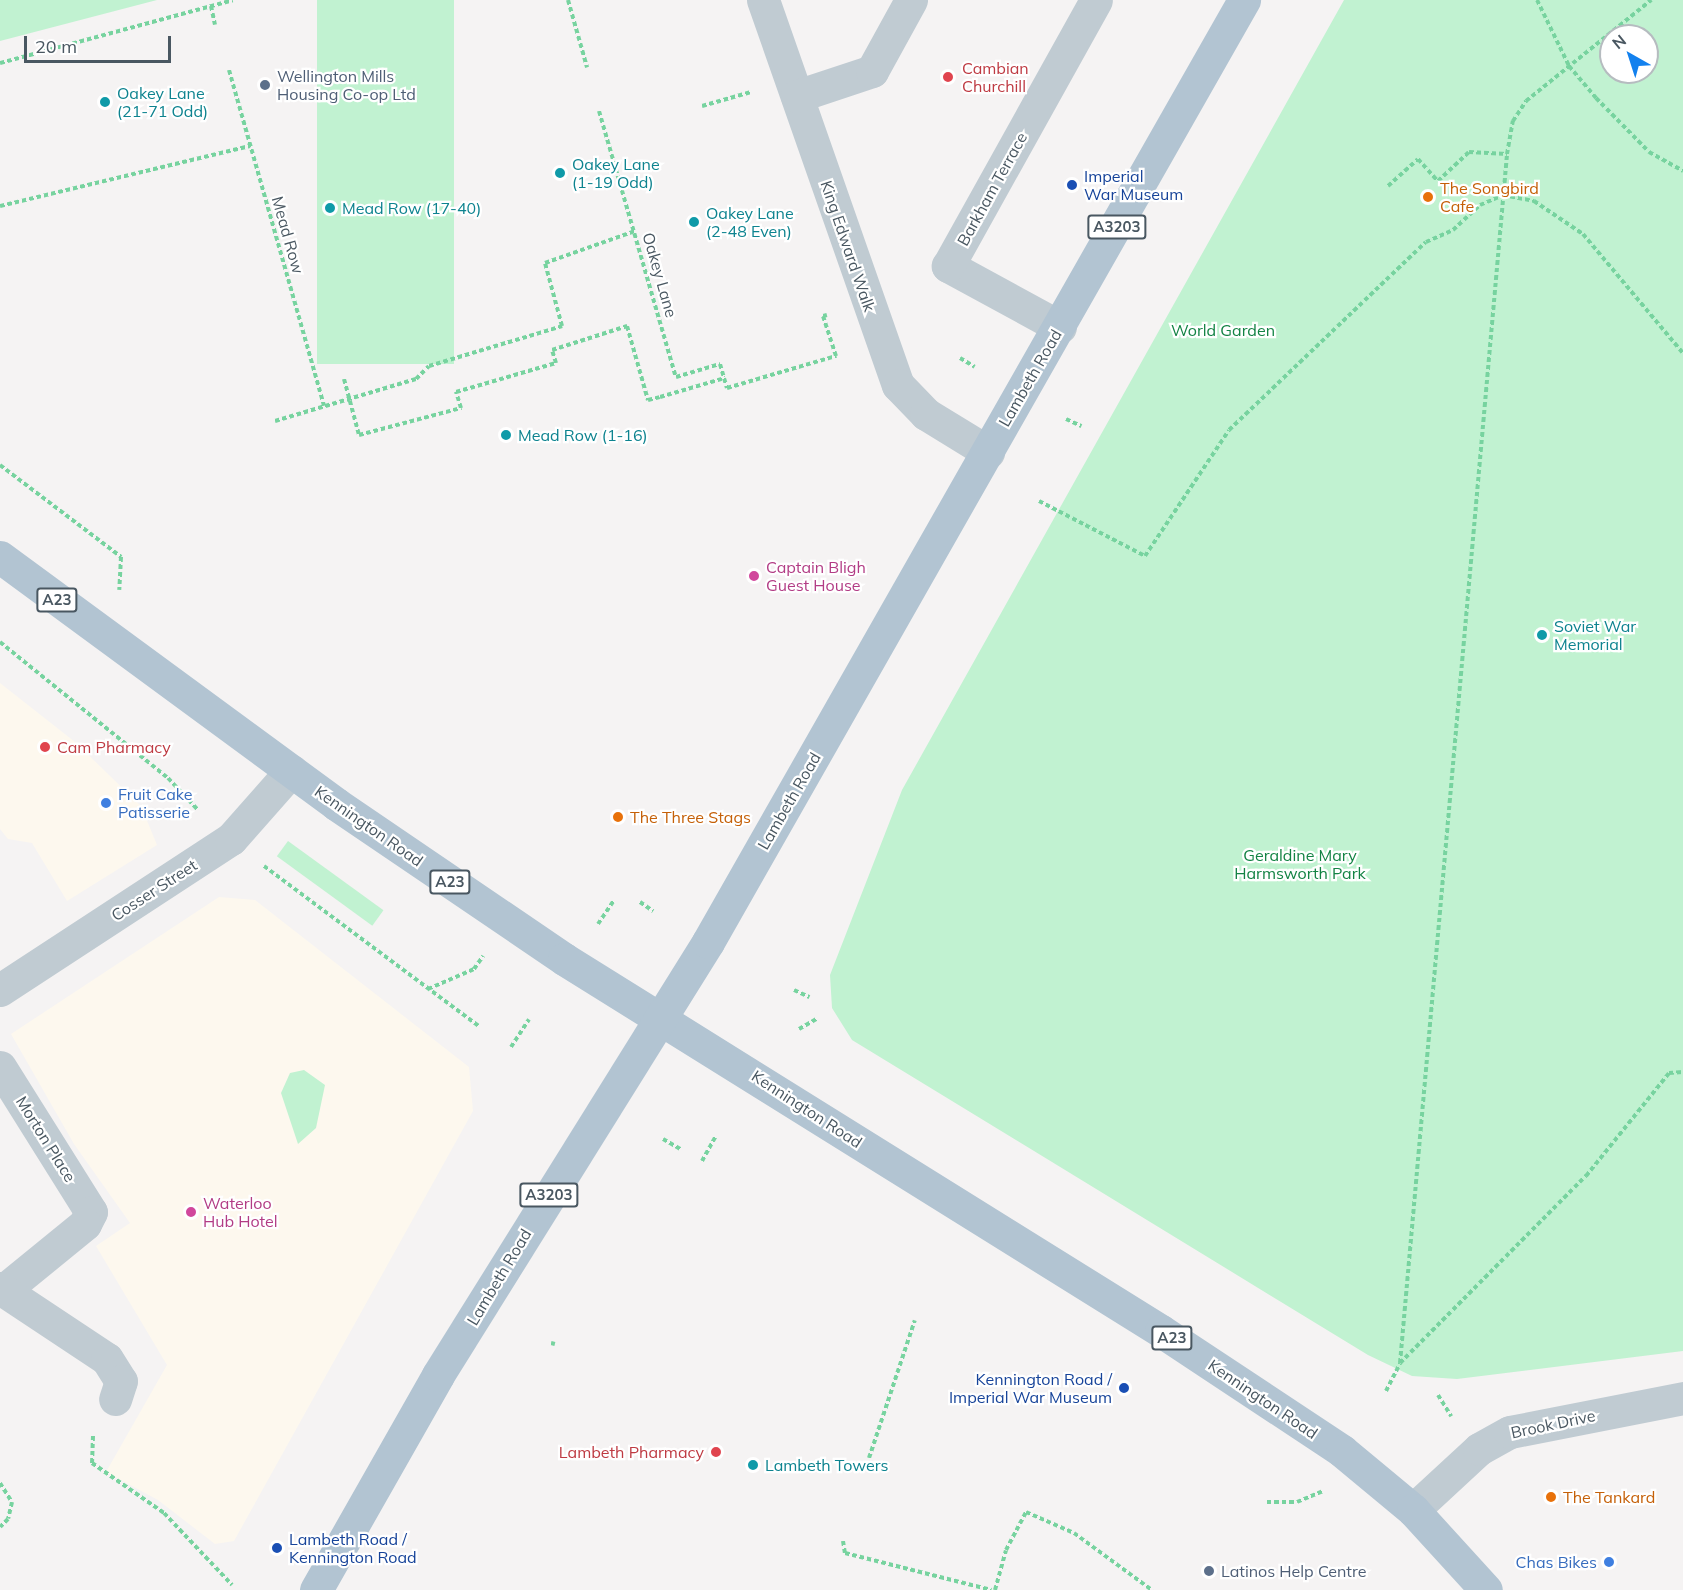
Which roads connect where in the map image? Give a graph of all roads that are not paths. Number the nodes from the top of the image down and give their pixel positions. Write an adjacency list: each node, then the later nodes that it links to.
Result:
1 (763, 0): 5 (street, King Edward Walk)
2 (911, 0): 5 (street)
3 (1096, 0): 6 (street, Barkham Terrace)
4 (1244, 0): 6 (main road, Lambeth Road / A3203)
5 (794, 88): 7 (street, King Edward Walk)
6 (1060, 327): 7 (main road, Lambeth Road / A3203)
7 (988, 452): 11 (main road, Lambeth Road / A3203)
8 (0, 557): 9 (main road, Kennington Road / A23)
9 (291, 771): 10 (street, Cosser Street); 11 (main road, Kennington Road / A23)
10 (0, 990)
11 (659, 1017): 16 (main road, Kennington Road / A23); 17 (main road, Lambeth Road / A3203)
12 (0, 1067): 13 (street, Morton Place)
13 (2, 1289): 15 (street)
14 (1683, 1398): 16 (street, Brook Drive)
15 (115, 1399)
16 (1413, 1510): 18 (main road, Kennington Road / A23)
17 (316, 1590)
18 (1486, 1590)

